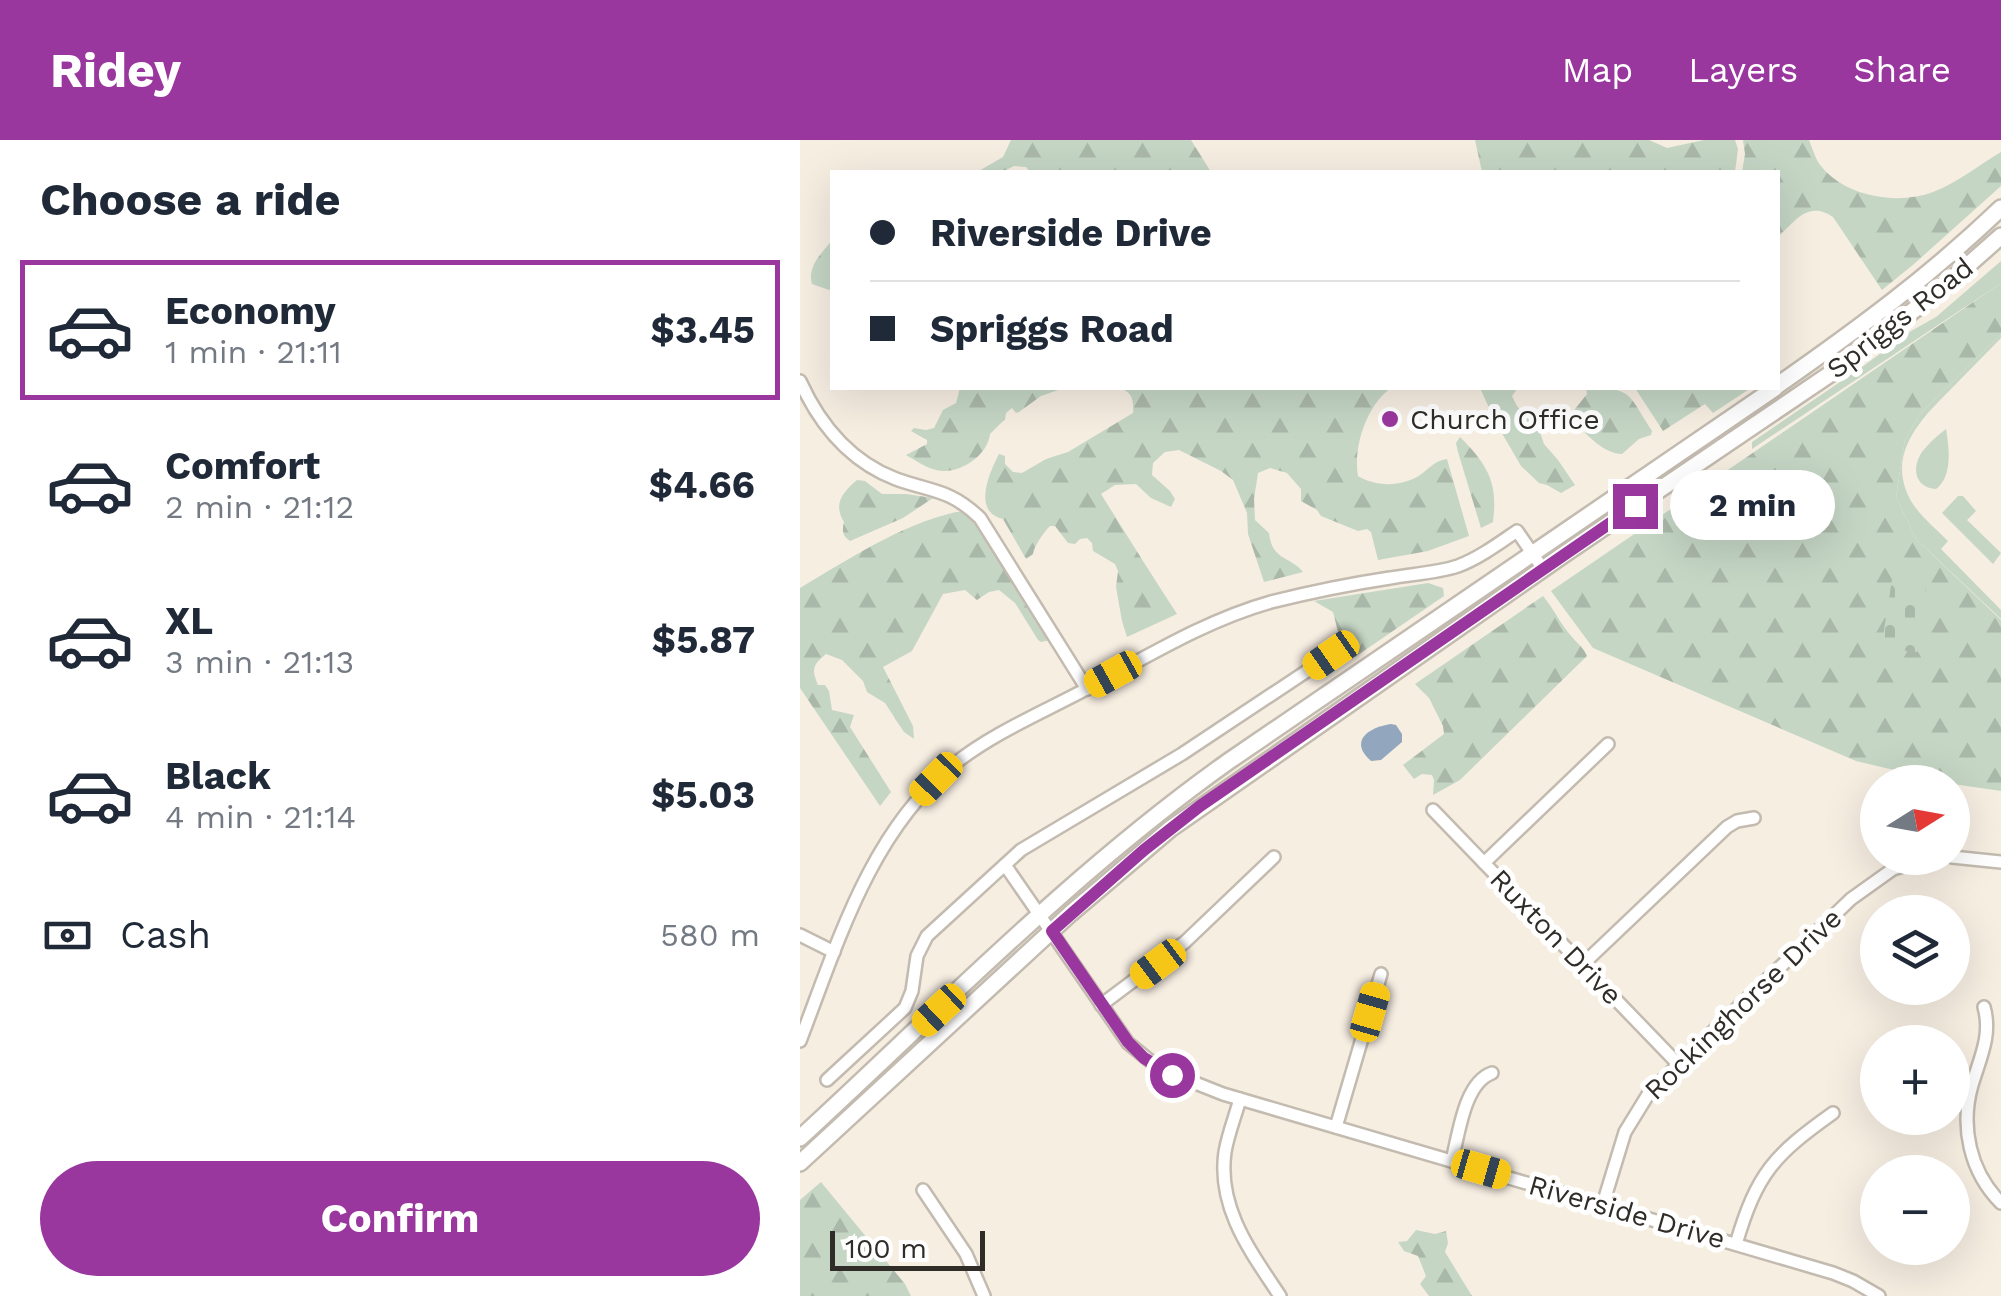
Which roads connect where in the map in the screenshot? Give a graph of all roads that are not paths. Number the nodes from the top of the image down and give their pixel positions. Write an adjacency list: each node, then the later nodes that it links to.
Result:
1 (2001, 208): 4 (main road, Spriggs Road)
2 (2001, 236): 7 (main road, Spriggs Road)
3 (800, 381): 9 (street)
4 (1780, 383)
5 (1770, 390): 6 (main road, Spriggs Road)
6 (1532, 554): 7 (street); 9 (street); 19 (main road, Spriggs Road)
7 (1543, 569): 20 (main road, Spriggs Road)
8 (1331, 655): 17 (street)
9 (1087, 689): 22 (street)
10 (1608, 744): 16 (street)
11 (1432, 810): 16 (street, Ruxton Drive)
12 (1754, 818): 23 (street)
13 (1274, 857): 25 (street)
14 (1970, 859): 15 (street)
15 (2001, 862)
16 (1484, 863): 23 (street, Ruxton Drive)
17 (1005, 865): 19 (street, Riverside Drive); 30 (street)
18 (1886, 875): 28 (street, Rockinghorse Drive)
19 (1041, 914): 20 (street, Riverside Drive); 34 (main road, Spriggs Road)
20 (1052, 931): 25 (street, Riverside Drive); 36 (main road, Spriggs Road)
21 (800, 935): 22 (street)
22 (834, 952): 27 (street)
23 (1582, 965): 28 (street, Ruxton Drive)
24 (1381, 974): 33 (street)
25 (1101, 1005): 31 (street, Riverside Drive)
26 (1984, 1007): 38 (street)
27 (800, 1041)
28 (1678, 1065): 39 (street, Rockinghorse Drive)
29 (1492, 1073): 35 (street)
30 (828, 1080)
31 (1240, 1099): 33 (street, Riverside Drive); 42 (street)
32 (1834, 1112): 40 (street)
33 (1336, 1127): 35 (street, Riverside Drive)
34 (800, 1138)
35 (1452, 1160): 39 (street, Riverside Drive)
36 (800, 1163)
37 (923, 1190): 41 (street)
38 (2001, 1203)
39 (1603, 1204): 40 (street, Riverside Drive)
40 (1736, 1244): 43 (street, Riverside Drive)
41 (984, 1296)
42 (1280, 1296)
43 (1879, 1296)

